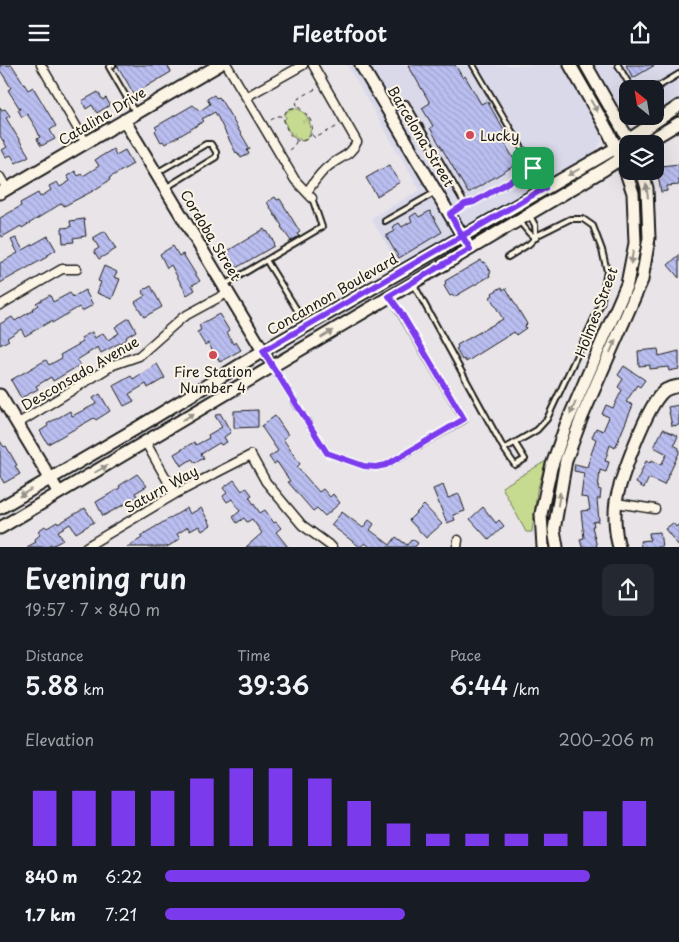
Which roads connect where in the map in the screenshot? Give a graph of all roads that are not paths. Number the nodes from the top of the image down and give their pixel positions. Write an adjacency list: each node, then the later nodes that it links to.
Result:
1 (41, 65): 24 (street)
2 (112, 65): 18 (lane)
3 (219, 65): 18 (main road, Catalina Drive)
4 (227, 65): 15 (street)
5 (303, 65): 15 (street)
6 (313, 65): 37 (street)
7 (361, 65): 17 (main road, Barcelona Street)
8 (473, 65): 28 (lane)
9 (570, 65): 25 (main road, Holmes Street, one-way to 25)
10 (586, 65): 21 (main road)
11 (618, 65): 13 (lane)
12 (679, 74): 14 (lane)
13 (627, 80)
14 (664, 83)
15 (246, 97): 37 (street)
16 (679, 106): 22 (main road, Concannon Boulevard)
17 (388, 110): 36 (main road, Barcelona Street); 38 (lane)
18 (135, 113): 19 (main road, Catalina Drive)
19 (124, 120): 24 (main road, Catalina Drive); 29 (main road, Cordoba Street)
20 (679, 123): 23 (main road)
21 (627, 135)
22 (638, 135)
23 (659, 135)
24 (86, 143): 35 (main road, Catalina Drive)
25 (619, 148)
26 (619, 154): 34 (main road, Concannon Boulevard, one-way to 34)
27 (619, 155): 40 (main road, Concannon Boulevard)
28 (533, 168): 34 (lane); 38 (lane)
29 (156, 173): 33 (main road, Cordoba Street); 33 (lane)
30 (0, 177): 35 (street)
31 (629, 180): 71 (main road, Holmes Street, one-way to 71)
32 (645, 180): 72 (main road, Holmes Street, one-way to 32)
33 (165, 188): 49 (main road, Cordoba Street)
34 (545, 188): 42 (main road, Concannon Boulevard)
35 (3, 191)
36 (436, 191): 39 (main road, Barcelona Street); 41 (lane)
37 (309, 195): 46 (lane)
38 (465, 204): 39 (lane)
39 (450, 214): 42 (main road, Barcelona Street)
40 (524, 217): 43 (lane); 43 (lane); 44 (main road, Concannon Boulevard)
41 (384, 221)
42 (463, 236): 44 (main road, Barcelona Street); 53 (main road, Concannon Boulevard)
43 (536, 237): 45 (lane); 60 (lane)
44 (470, 249): 48 (main road, Concannon Boulevard)
45 (508, 257)
46 (266, 260): 49 (lane); 52 (lane)
47 (76, 269): 51 (street)
48 (413, 283): 50 (main road, Concannon Boulevard); 61 (lane)
49 (226, 289): 53 (main road, Cordoba Street); 57 (street, Desconsado Avenue)
50 (389, 296): 54 (main road, Concannon Boulevard, one-way to 50); 54 (lane)
51 (0, 305)
52 (297, 311)
53 (263, 351): 54 (main road, Cordoba Street); 58 (main road, Concannon Boulevard)
54 (272, 366): 59 (main road, Concannon Boulevard, one-way to 54)
55 (679, 386): 65 (main road)
56 (0, 395): 57 (main road)
57 (17, 424): 62 (main road)
58 (137, 428): 59 (main road); 62 (main road, Concannon Boulevard)
59 (146, 443): 63 (main road, Concannon Boulevard, one-way to 59); 64 (street)
60 (515, 443): 61 (lane); 61 (lane)
61 (504, 449)
62 (50, 478): 63 (main road); 66 (main road, Concannon Boulevard, one-way to 66)
63 (59, 493): 68 (main road, Concannon Boulevard)
64 (175, 494): 69 (street, Saturn Way); 70 (street, Saturn Way)
65 (616, 503): 67 (street); 73 (main road)
66 (0, 508)
67 (655, 509)
68 (0, 528)
69 (86, 547)
70 (332, 547)
71 (542, 547)
72 (557, 547)
73 (619, 547)

